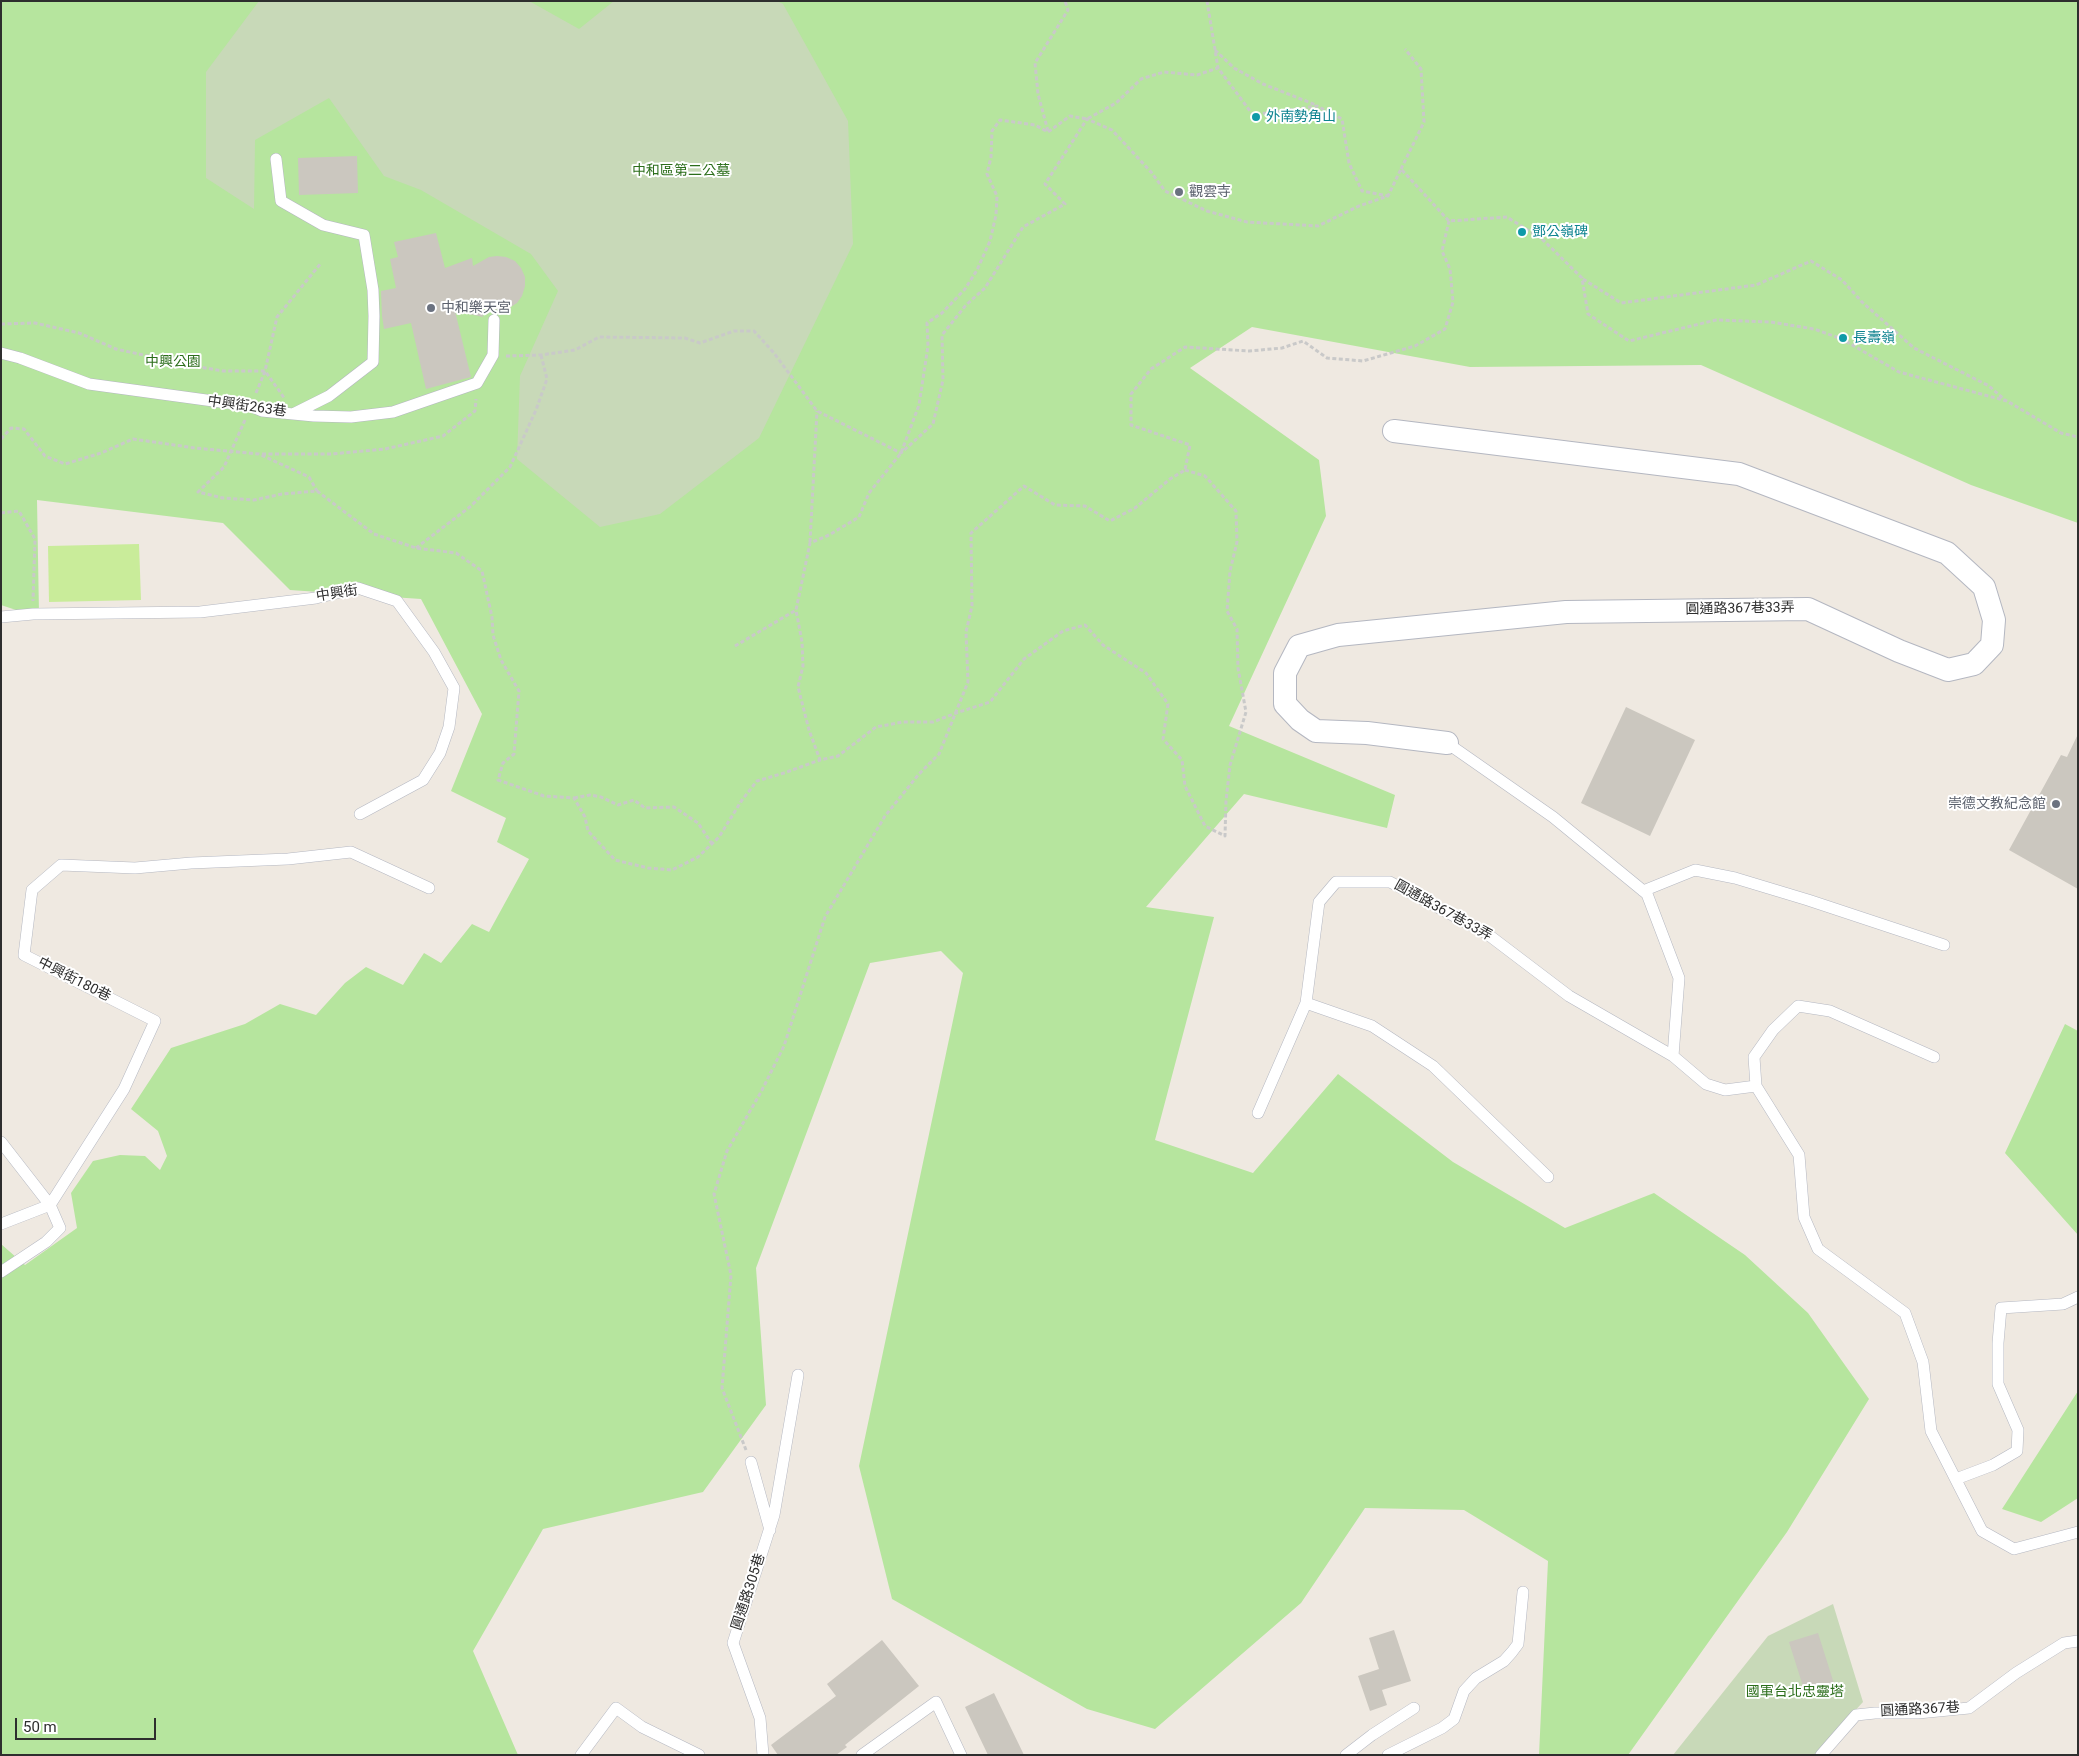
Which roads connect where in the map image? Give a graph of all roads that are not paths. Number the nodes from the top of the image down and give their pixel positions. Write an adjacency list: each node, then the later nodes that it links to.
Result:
1 (276, 160): 4 (lane, 中興街263巷)
2 (494, 320): 4 (lane)
3 (1, 353): 4 (lane, 中興街263巷)
4 (295, 413)
5 (1394, 431): 9 (street, 圓通路367巷33弄)
6 (1, 608): 7 (lane)
7 (33, 614): 8 (lane, 中興街); 10 (lane, 中興街)
8 (1, 617)
9 (1447, 743): 12 (lane, 圓通路367巷33弄)
10 (360, 814)
11 (429, 888): 21 (lane, 中興街180巷)
12 (1644, 891): 13 (lane); 15 (lane, 圓通路367巷33弄)
13 (1944, 945)
14 (1306, 1003): 15 (lane, 圓通路367巷33弄); 18 (lane, 圓通路367巷33弄); 20 (lane)
15 (1673, 1056): 17 (lane, 圓通路367巷33弄)
16 (1934, 1057): 17 (lane)
17 (1756, 1086): 27 (lane)
18 (1258, 1113)
19 (1, 1142): 21 (lane)
20 (1548, 1177)
21 (50, 1204): 22 (lane); 23 (lane)
22 (1, 1224)
23 (1, 1272)
24 (2078, 1297): 27 (lane)
25 (798, 1375): 28 (lane, 圓通路305巷)
26 (751, 1462): 28 (lane)
27 (1956, 1479): 29 (lane)
28 (770, 1530): 35 (lane, 圓通路305巷)
29 (2078, 1532)
30 (1523, 1592): 39 (lane)
31 (2078, 1641): 40 (lane, 圓通路367巷)
32 (1414, 1708): 38 (lane)
33 (580, 1755): 34 (lane)
34 (699, 1755)
35 (763, 1755)
36 (862, 1755): 37 (lane)
37 (961, 1755)
38 (1346, 1755)
39 (1388, 1755)
40 (1821, 1755)

